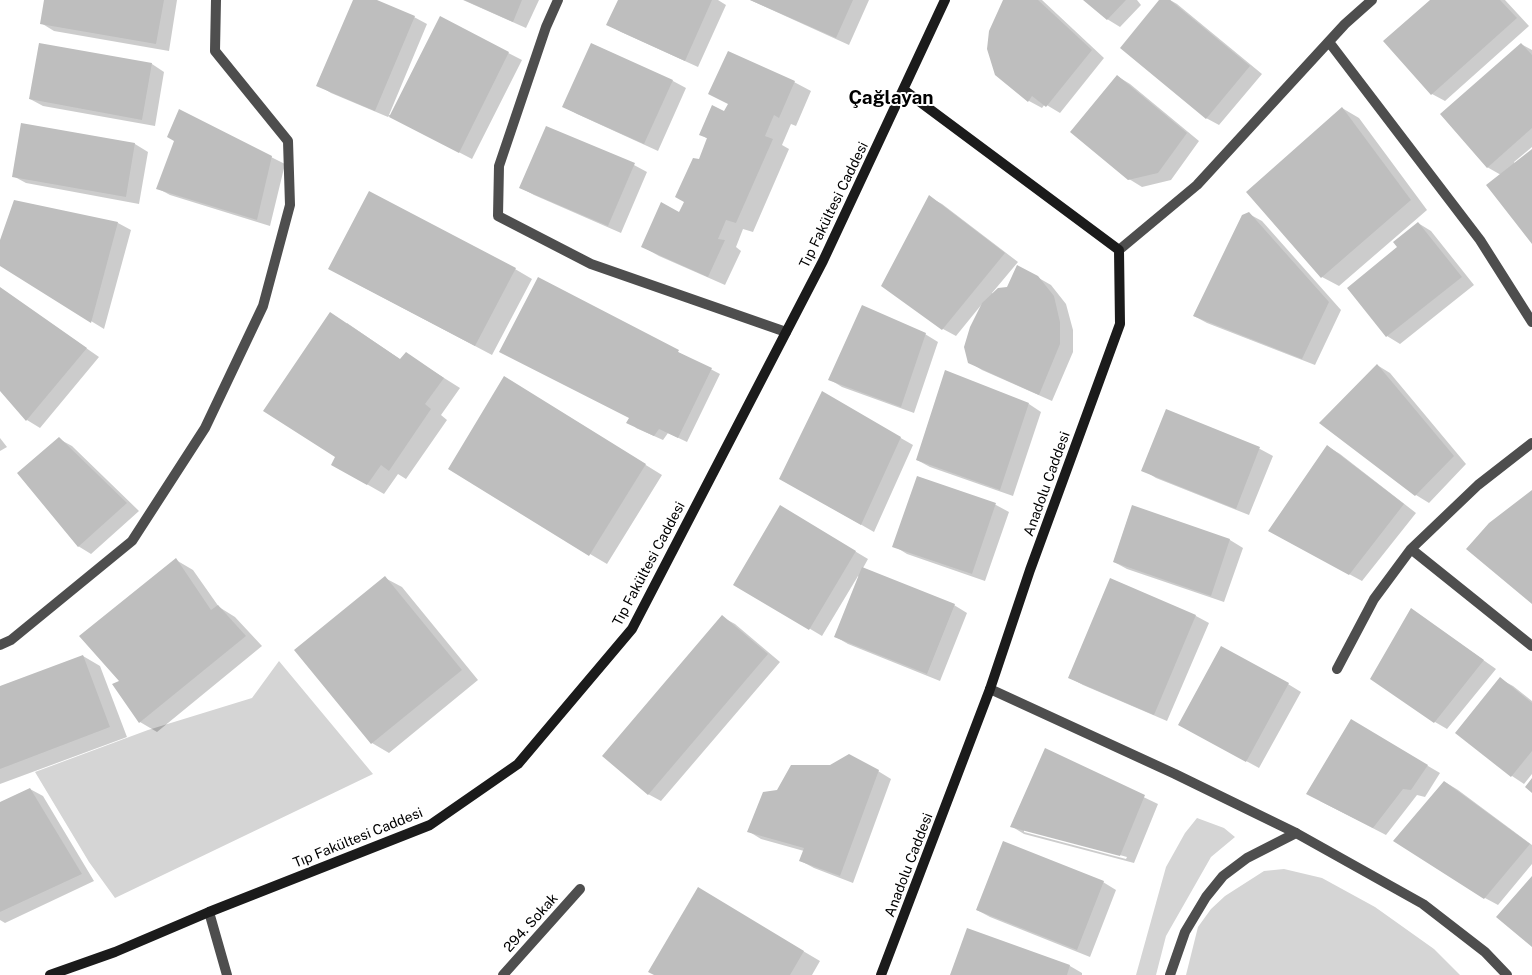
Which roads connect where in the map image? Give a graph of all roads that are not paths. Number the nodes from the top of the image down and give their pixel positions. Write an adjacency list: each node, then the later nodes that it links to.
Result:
1 (216, 0): 12 (street)
2 (558, 0): 9 (street)
3 (946, 0): 6 (main road, Tıp Fakültesi Caddesi)
4 (1372, 0): 5 (street)
5 (1329, 42): 7 (street); 8 (street)
6 (904, 90): 7 (main road); 9 (main road, Tıp Fakültesi Caddesi)
7 (1119, 250): 15 (main road, Anadolu Caddesi)
8 (1532, 322)
9 (786, 332): 18 (main road, Tıp Fakültesi Caddesi)
10 (1532, 444): 11 (street)
11 (1411, 549): 13 (street); 14 (street)
12 (0, 645)
13 (1532, 646)
14 (1336, 669)
15 (990, 689): 16 (street); 22 (main road, Anadolu Caddesi)
16 (1296, 833): 23 (street); 24 (street)
17 (580, 889): 21 (street, 294. Sokak)
18 (209, 912): 19 (main road, Tıp Fakültesi Caddesi); 20 (street)
19 (50, 975)
20 (227, 975)
21 (503, 975)
22 (882, 975)
23 (1170, 975)
24 (1507, 975)

